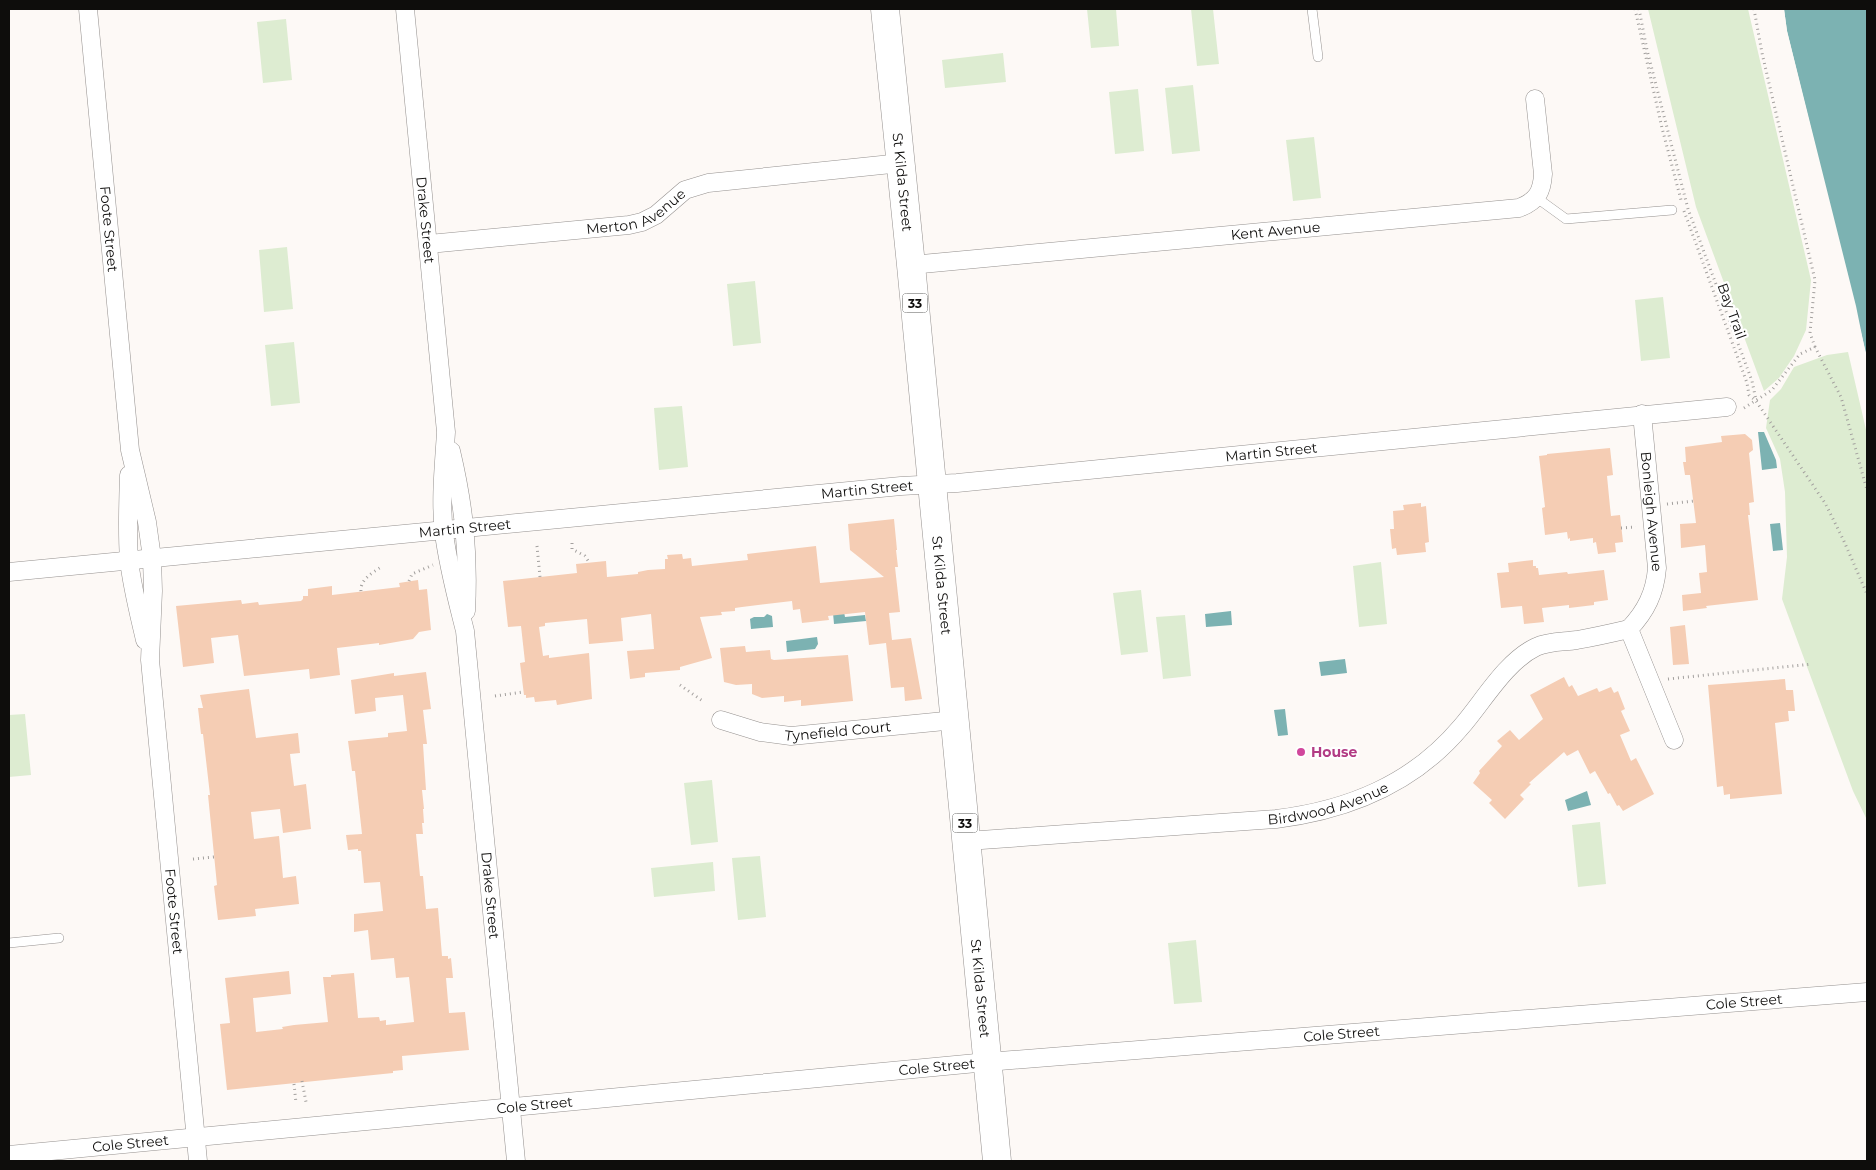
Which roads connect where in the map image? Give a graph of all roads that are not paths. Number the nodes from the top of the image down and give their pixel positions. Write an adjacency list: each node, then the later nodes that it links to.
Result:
1 (88, 9): 15 (street, Foote Street)
2 (405, 9): 10 (street, Drake Street)
3 (885, 9): 7 (main road, St Kilda Street / 33)
4 (1312, 9): 5 (lane)
5 (1318, 57)
6 (1535, 99): 8 (street)
7 (901, 163): 10 (street, Merton Avenue); 11 (main road, St Kilda Street / 33)
8 (1537, 198): 9 (lane); 11 (street, Kent Avenue)
9 (1672, 210)
10 (428, 244): 14 (street, Drake Street)
11 (911, 265): 16 (main road, St Kilda Street / 33)
12 (1727, 407): 13 (street, Martin Street)
13 (1642, 414): 16 (street, Martin Street); 22 (street, Bonleigh Avenue)
14 (446, 432): 17 (street, Drake Street); 18 (street, Drake Street)
15 (130, 450): 19 (street, Foote Street); 20 (street, Foote Street)
16 (932, 485): 17 (street, Martin Street); 26 (main road, St Kilda Street / 33)
17 (466, 529): 18 (street, Martin Street); 23 (street, Drake Street)
18 (444, 531): 19 (street, Martin Street); 23 (street, Drake Street)
19 (152, 558): 20 (street, Martin Street); 24 (street, Foote Street)
20 (129, 560): 21 (street, Martin Street); 24 (street, Foote Street)
21 (9, 572)
22 (1629, 629): 27 (street); 28 (street, Birdwood Avenue)
23 (465, 631): 33 (street, Drake Street)
24 (150, 660): 34 (street, Foote Street)
25 (722, 720): 26 (street, Tynefield Court)
26 (956, 720): 28 (main road, St Kilda Street / 33)
27 (1674, 740)
28 (967, 841): 32 (main road, St Kilda Street / 33)
29 (59, 938): 30 (lane)
30 (9, 942)
31 (1867, 992): 32 (street, Cole Street)
32 (987, 1062): 33 (street, Cole Street); 38 (main road, St Kilda Street / 33)
33 (511, 1108): 34 (street, Cole Street); 37 (street, Drake Street)
34 (196, 1138): 35 (street, Cole Street); 36 (street, Foote Street)
35 (9, 1155)
36 (198, 1161)
37 (516, 1161)
38 (997, 1161)

